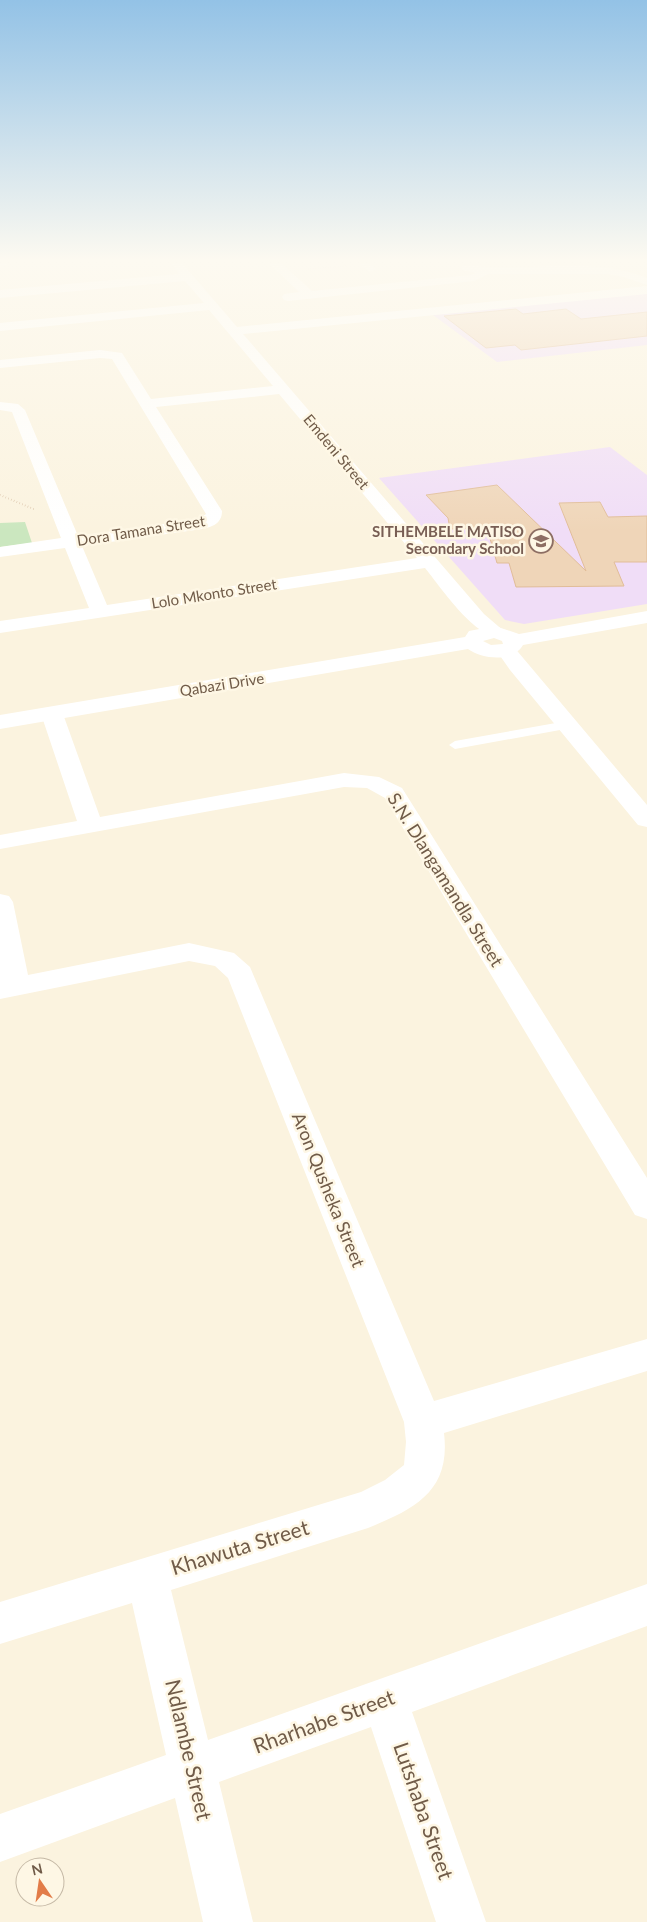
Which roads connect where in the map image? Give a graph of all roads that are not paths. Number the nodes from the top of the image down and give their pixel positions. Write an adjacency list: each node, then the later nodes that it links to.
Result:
1 (252, 353): 3 (street, Emdeni Street)
2 (0, 364): 4 (street, Dora Tamana Street)
3 (283, 389): 4 (street); 8 (street, Emdeni Street)
4 (148, 404): 6 (street, Dora Tamana Street)
5 (0, 406): 6 (street)
6 (73, 542): 7 (street, Dora Tamana Street); 9 (street)
7 (0, 552)
8 (429, 562): 9 (street, Lolo Mkonto Street); 12 (street, Emdeni Street)
9 (100, 612): 11 (street, Lolo Mkonto Street)
10 (647, 617): 12 (street, Qabazi Drive)
11 (0, 627)
12 (494, 642): 13 (street, Qabazi Drive); 15 (street, Emdeni Street)
13 (52, 714): 14 (street, Qabazi Drive); 19 (street)
14 (0, 722)
15 (567, 725): 16 (lane); 17 (street, Emdeni Street)
16 (455, 745)
17 (639, 799): 18 (street, Emdeni Street)
18 (647, 820)
19 (91, 825): 20 (street, S.N. Dlangamandla Street); 23 (street, S.N. Dlangamandla Street)
20 (0, 842)
21 (0, 902): 22 (street)
22 (8, 988): 25 (street, Aron Qusheka Street)
23 (647, 1206)
24 (647, 1355): 25 (street)
25 (423, 1422): 26 (street, Khawuta Street)
26 (147, 1577): 28 (street, Khawuta Street); 30 (street, Ndlambe Street)
27 (647, 1605): 29 (street, Rharhabe Street)
28 (0, 1623)
29 (385, 1700): 30 (street, Rharhabe Street); 33 (street, Lutshaba Street)
30 (193, 1769): 31 (street, Rharhabe Street); 32 (street, Ndlambe Street)
31 (0, 1838)
32 (228, 1922)
33 (461, 1922)

